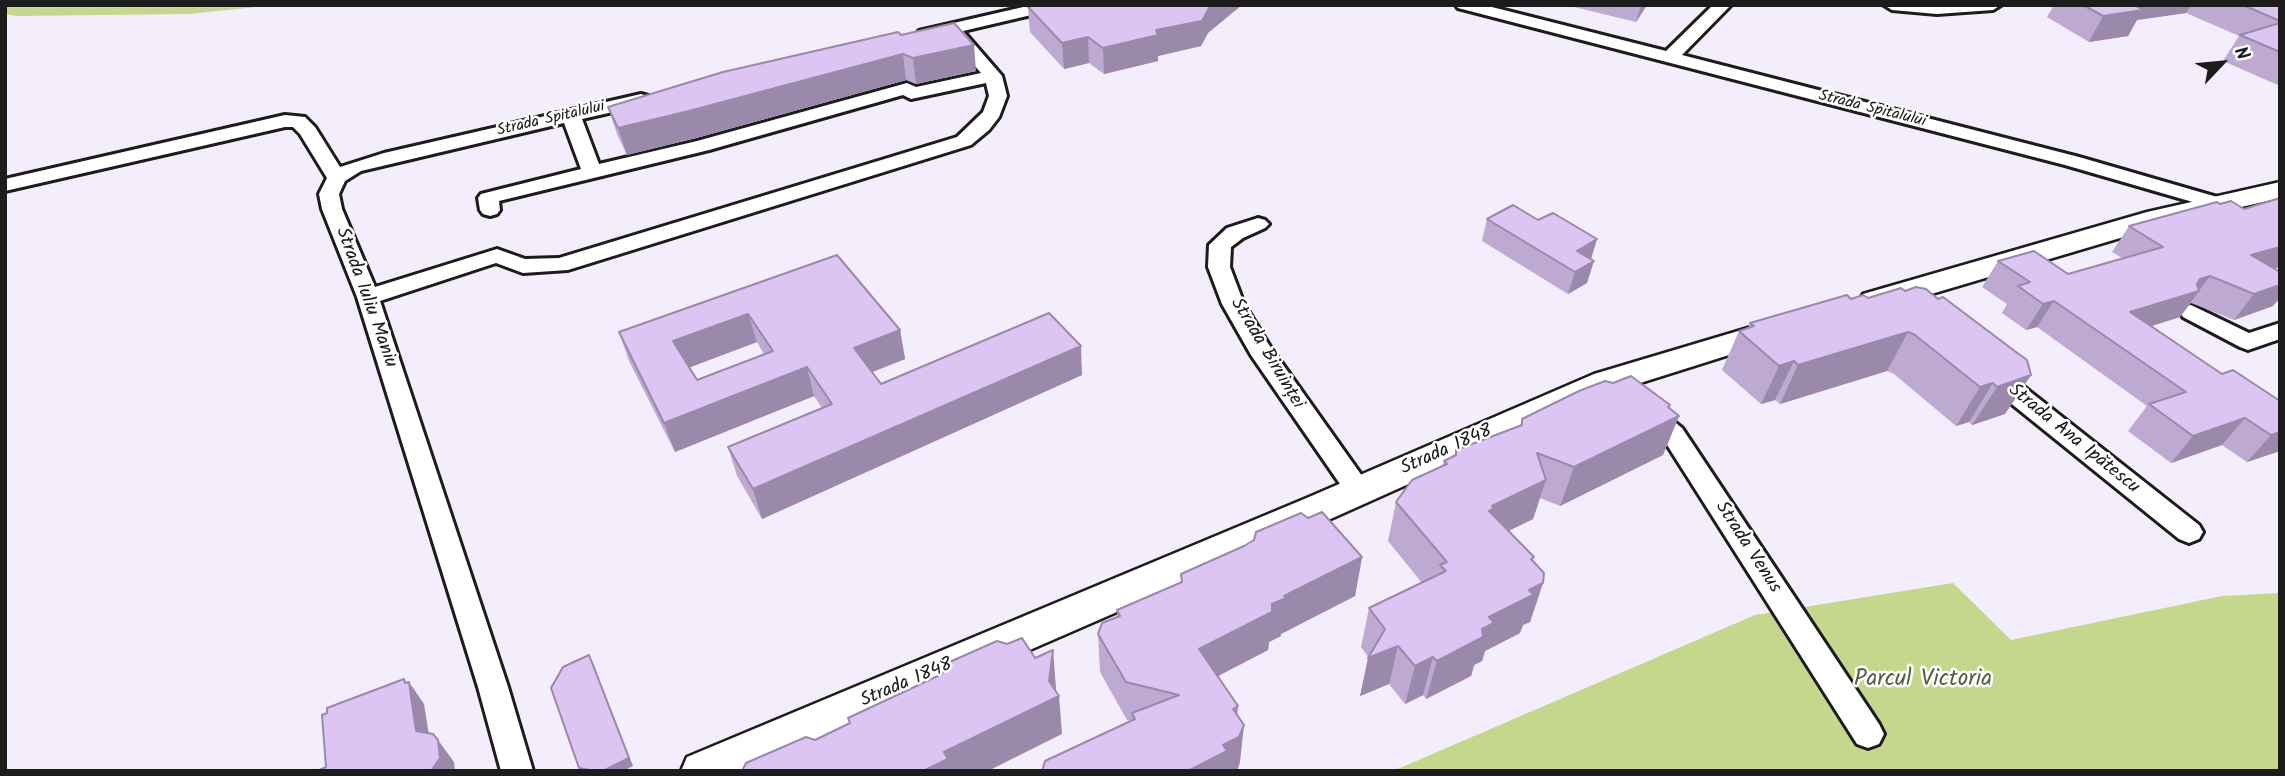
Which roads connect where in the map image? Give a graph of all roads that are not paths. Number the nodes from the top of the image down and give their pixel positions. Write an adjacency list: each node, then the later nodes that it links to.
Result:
1 (1464, 5): 8 (street, Strada Spitalului)
2 (1723, 5): 8 (street)
3 (1892, 5): 4 (street)
4 (1993, 5)
5 (1043, 7): 6 (street)
6 (952, 29): 7 (street); 9 (street)
7 (912, 38)
8 (1669, 58): 16 (street, Strada Spitalului)
9 (993, 76): 12 (street); 19 (street)
10 (663, 95): 11 (street, Strada Spitalului)
11 (571, 116): 12 (street); 13 (street, Strada Spitalului)
12 (592, 172): 17 (street)
13 (337, 178): 14 (street); 19 (street, Strada Iuliu Maniu)
14 (5, 185)
15 (2280, 190): 16 (main road, Strada Spitalului)
16 (2217, 203): 20 (main road)
17 (490, 209)
18 (1258, 224): 26 (street, Strada Biruinței)
19 (368, 297): 29 (street, Strada Iuliu Maniu)
20 (1839, 311)
21 (2192, 312): 23 (street)
22 (1802, 322): 25 (main road, Strada 1848)
23 (2280, 330)
24 (1977, 363): 27 (street, Strada Ana Ipătescu)
25 (1606, 383): 26 (main road, Strada 1848); 28 (street, Strada Venus)
26 (1358, 490): 30 (main road, Strada 1848)
27 (2189, 532)
28 (1868, 734)
29 (517, 771)
30 (703, 771)

